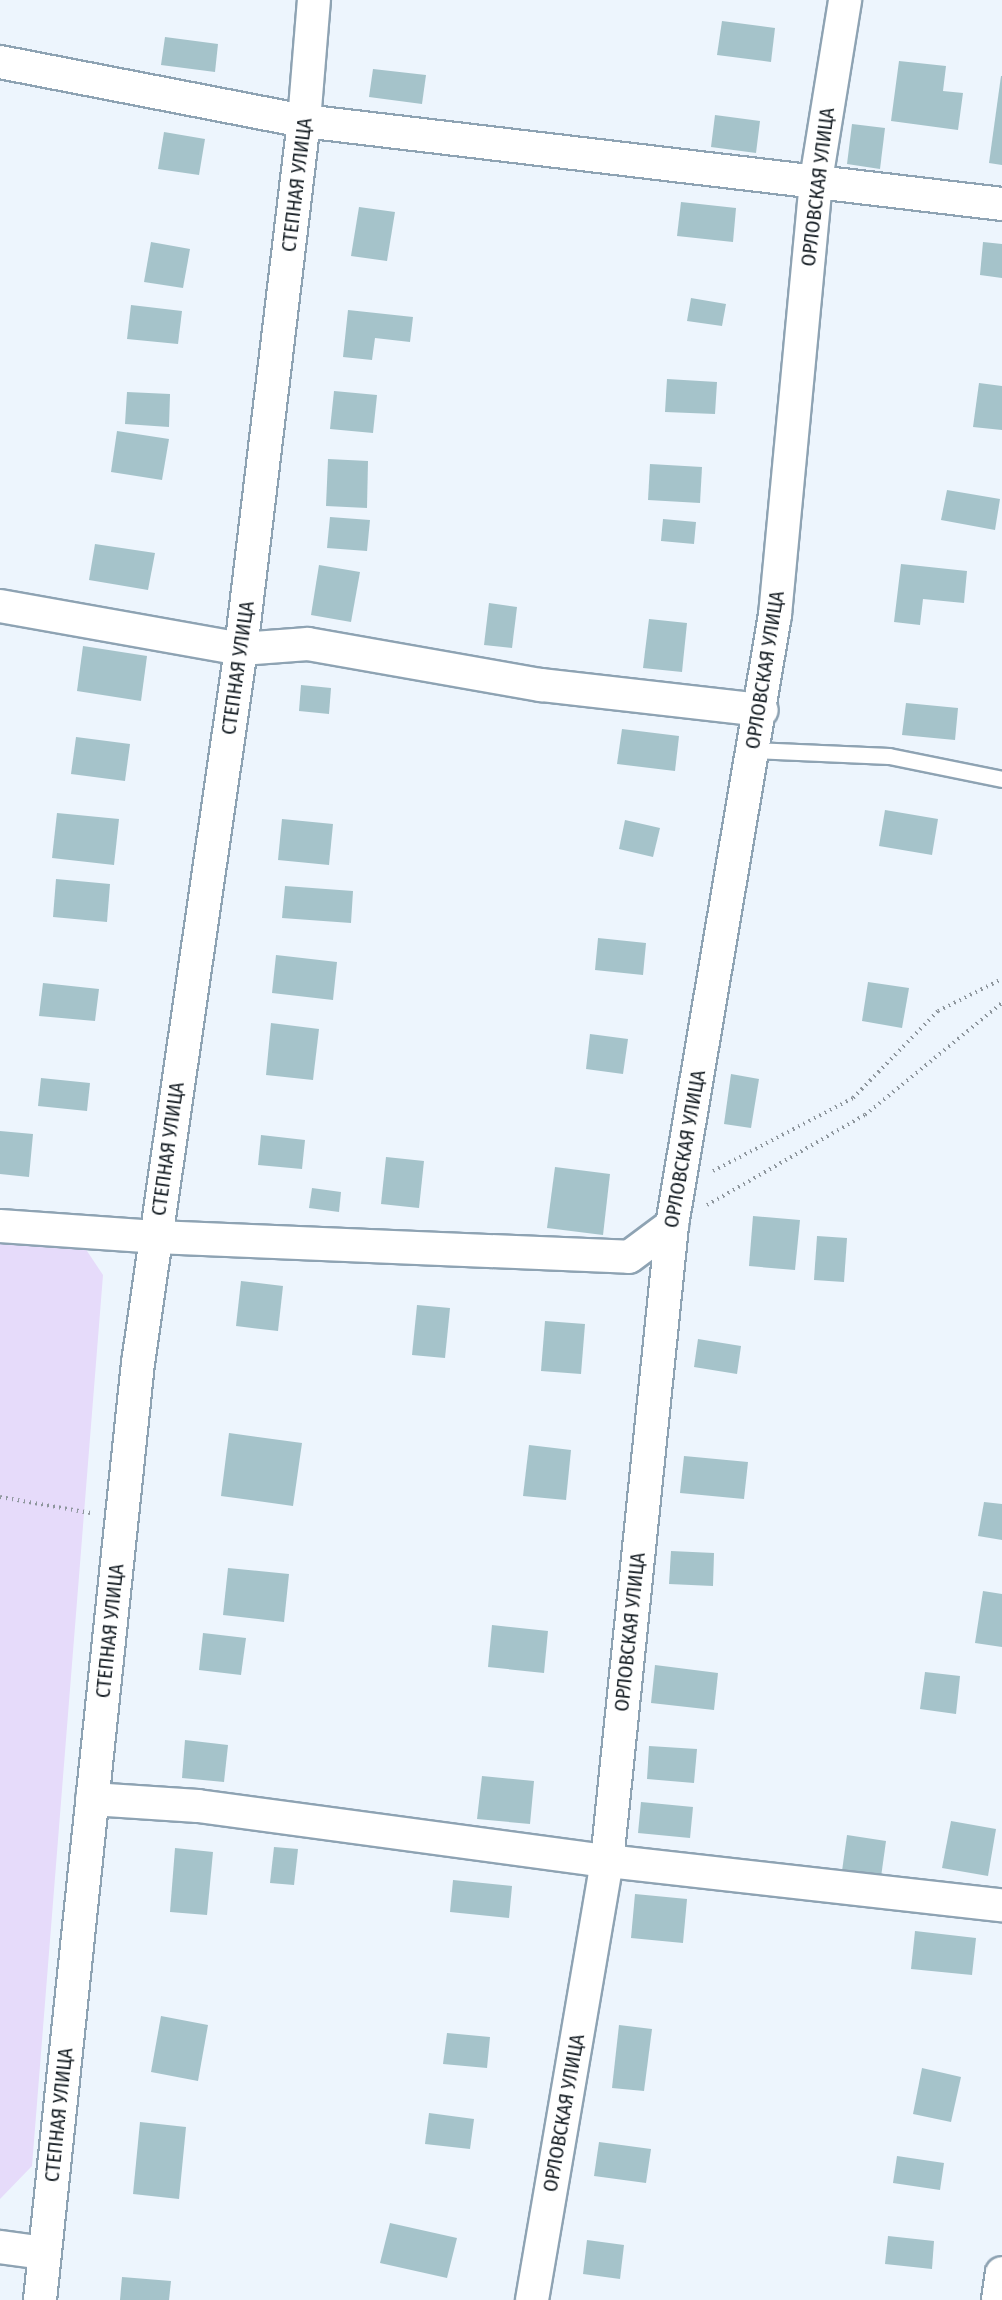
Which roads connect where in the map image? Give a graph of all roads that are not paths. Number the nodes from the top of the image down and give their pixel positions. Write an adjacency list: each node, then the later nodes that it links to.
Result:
1 (314, 0): 4 (street, СТЕПНАЯ УЛИЦА)
2 (845, 0): 5 (street, ОРЛОВСКАЯ УЛИЦА)
3 (0, 62): 4 (street)
4 (304, 121): 5 (street); 8 (street, СТЕПНАЯ УЛИЦА)
5 (816, 180): 6 (street); 9 (street, ОРЛОВСКАЯ УЛИЦА)
6 (1002, 204)
7 (0, 606): 8 (street)
8 (242, 649): 9 (street); 14 (street, СТЕПНАЯ УЛИЦА)
9 (762, 710): 10 (street, ОРЛОВСКАЯ УЛИЦА)
10 (753, 750): 11 (lane); 12 (street, ОРЛОВСКАЯ УЛИЦА)
11 (1002, 779)
12 (672, 1225): 14 (street); 16 (street, ОРЛОВСКАЯ УЛИЦА)
13 (0, 1226): 14 (street)
14 (156, 1237): 15 (street, СТЕПНАЯ УЛИЦА)
15 (92, 1799): 16 (street); 19 (street, СТЕПНАЯ УЛИЦА)
16 (607, 1861): 17 (street); 22 (street, ОРЛОВСКАЯ УЛИЦА)
17 (1002, 1905)
18 (0, 2247): 19 (street)
19 (44, 2253): 21 (street, СТЕПНАЯ УЛИЦА)
20 (1002, 2273): 23 (street)
21 (40, 2300)
22 (532, 2300)
23 (998, 2300)

